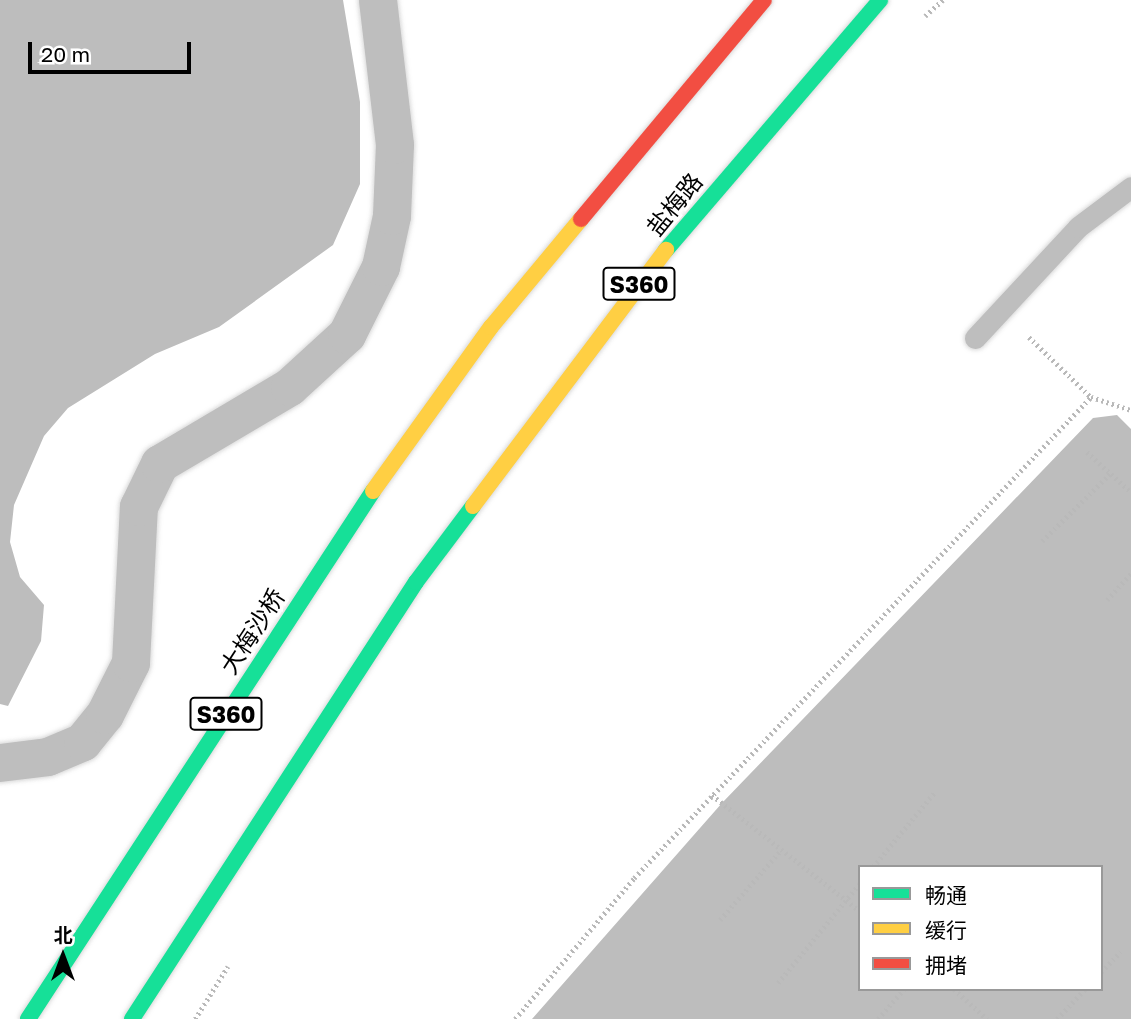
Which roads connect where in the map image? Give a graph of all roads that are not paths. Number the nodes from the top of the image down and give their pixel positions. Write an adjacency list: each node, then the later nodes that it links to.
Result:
1 (378, 0): 6 (street)
2 (764, 0): 7 (main road, 大梅沙桥 / S360)
3 (880, 0): 8 (main road, 盐梅路 / S360)
4 (1131, 187): 5 (lane)
5 (975, 338)
6 (0, 764)
7 (28, 1019)
8 (132, 1019)

